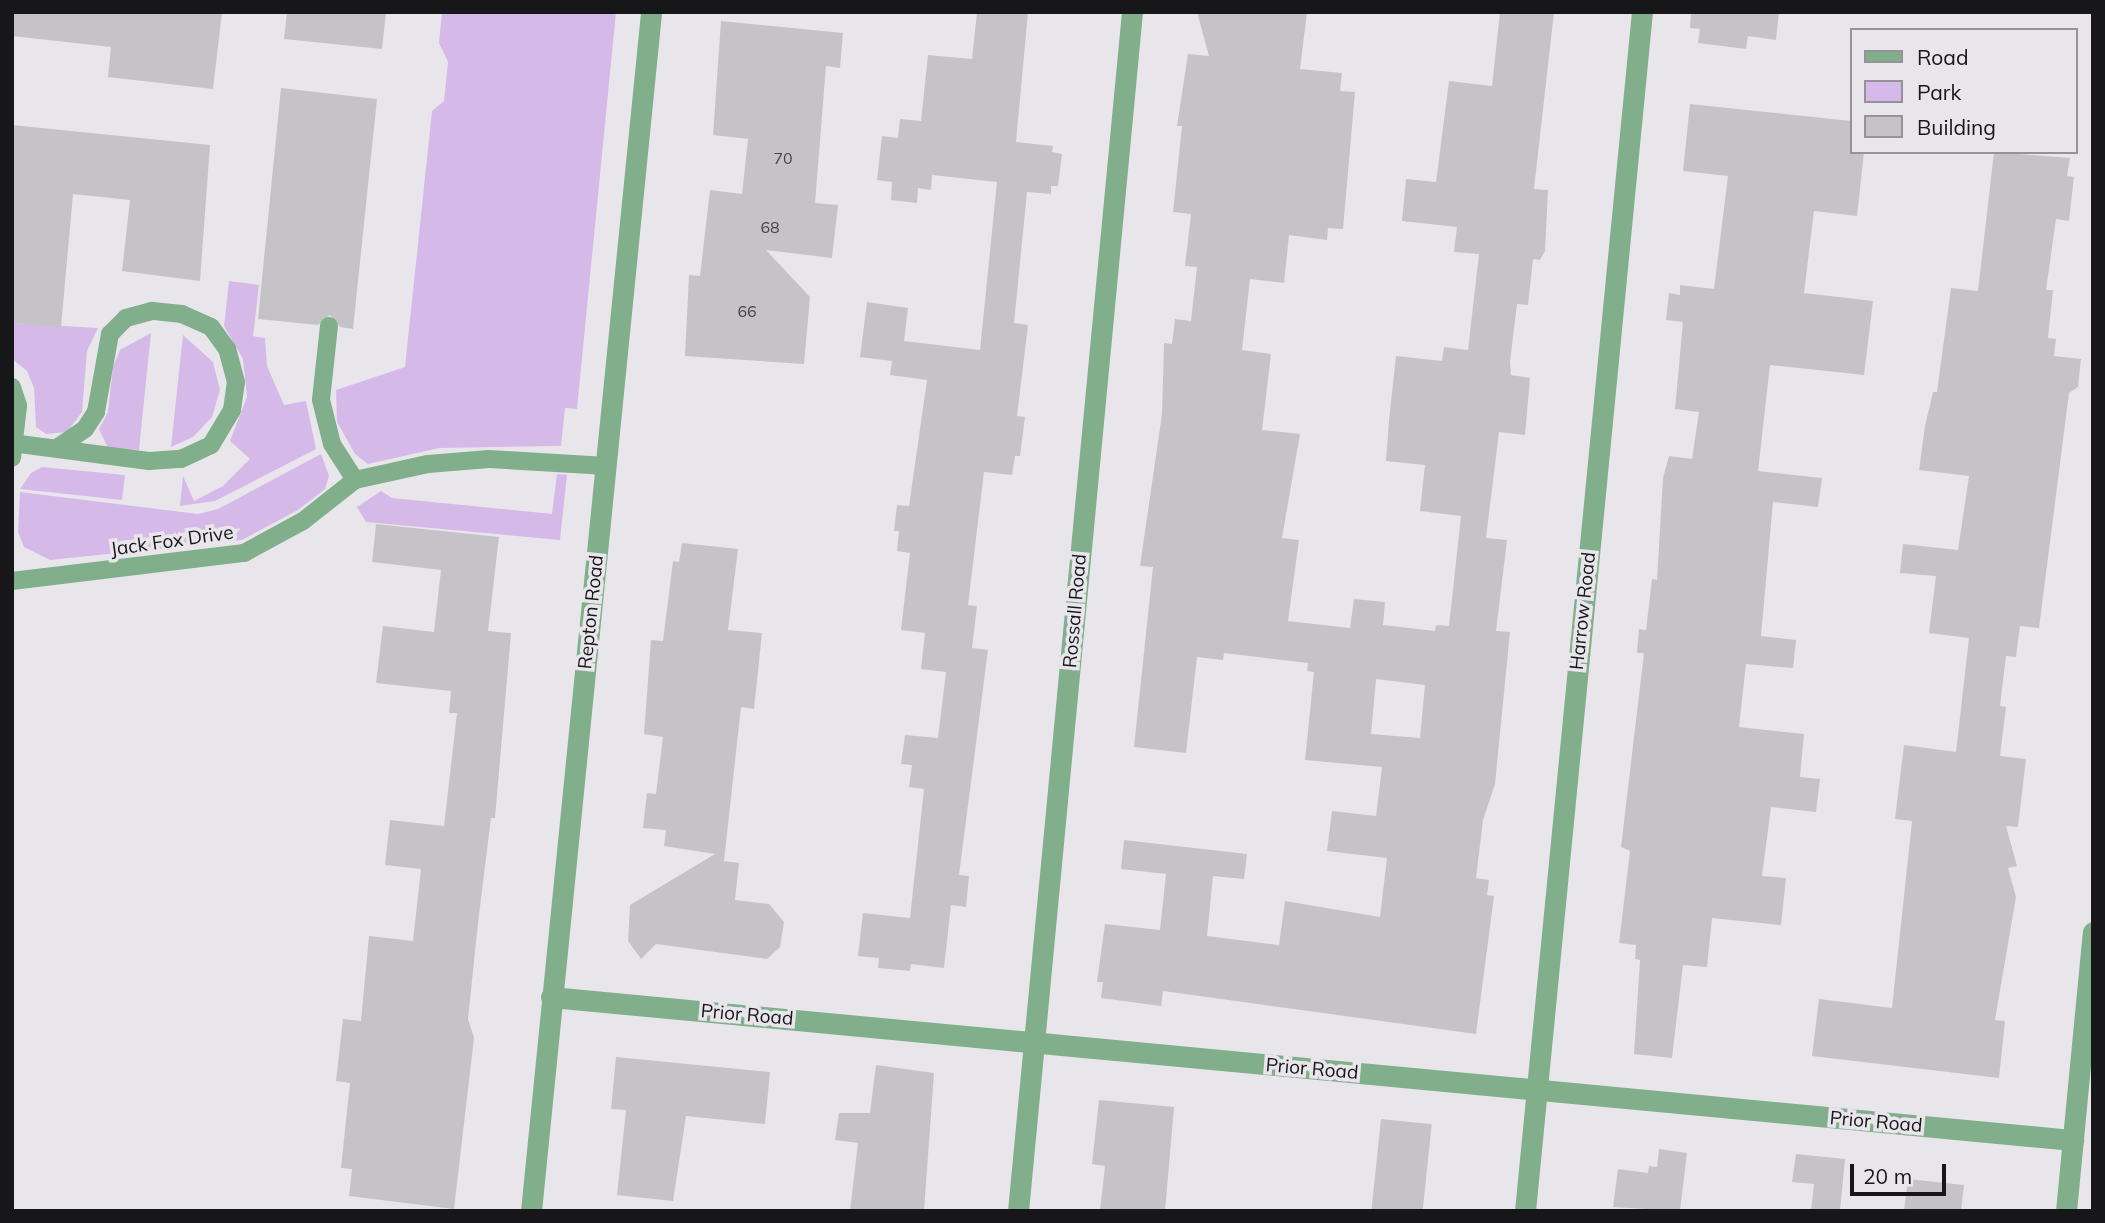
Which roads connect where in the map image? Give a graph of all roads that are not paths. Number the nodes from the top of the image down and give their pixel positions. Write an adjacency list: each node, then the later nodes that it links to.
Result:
1 (651, 12): 8 (street, Repton Road)
2 (1132, 12): 13 (street, Rossall Road)
3 (1642, 12): 14 (street, Harrow Road)
4 (329, 326): 9 (lane)
5 (12, 387): 6 (lane)
6 (13, 448): 7 (lane)
7 (57, 448): 7 (lane)
8 (607, 466): 9 (lane, Jack Fox Drive); 12 (street, Repton Road)
9 (355, 480): 10 (lane, Jack Fox Drive)
10 (12, 581)
11 (2093, 932): 15 (street)
12 (551, 997): 13 (street, Prior Road); 16 (street, Repton Road)
13 (1034, 1042): 14 (street, Prior Road); 17 (street, Rossall Road)
14 (1536, 1090): 15 (street, Prior Road); 18 (street, Harrow Road)
15 (2073, 1140): 19 (street)
16 (531, 1211)
17 (1018, 1211)
18 (1525, 1211)
19 (2066, 1211)

